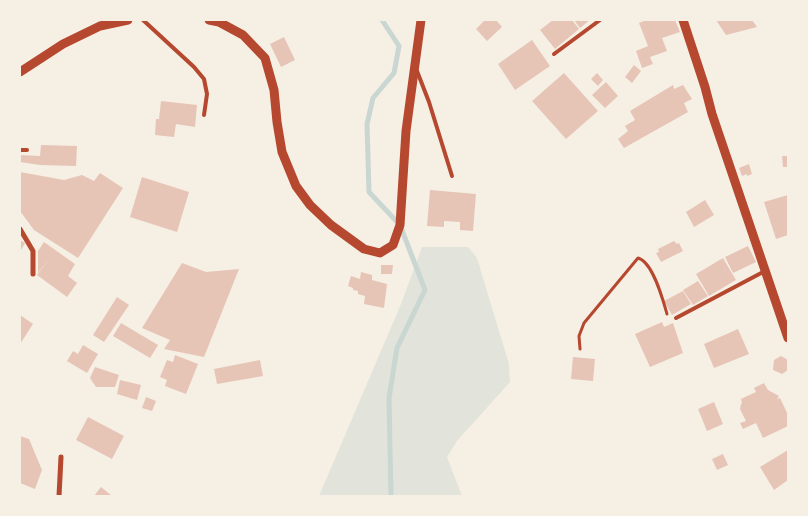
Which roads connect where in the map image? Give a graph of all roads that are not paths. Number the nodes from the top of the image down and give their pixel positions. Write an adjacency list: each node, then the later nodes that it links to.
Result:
1 (128, 20): 10 (street)
2 (143, 20): 11 (lane)
3 (209, 20): 7 (street)
4 (422, 20): 9 (street)
5 (600, 20): 8 (lane)
6 (683, 20): 16 (street)
7 (218, 21): 9 (street)
8 (554, 54)
9 (415, 67): 14 (lane)
10 (20, 72)
11 (204, 115)
12 (20, 150): 13 (lane)
13 (27, 150)
14 (452, 176)
15 (20, 228): 17 (street)
16 (765, 271): 18 (lane); 19 (street)
17 (33, 274)
18 (676, 318)
19 (788, 338)
20 (61, 457): 21 (street)
21 (59, 496)

